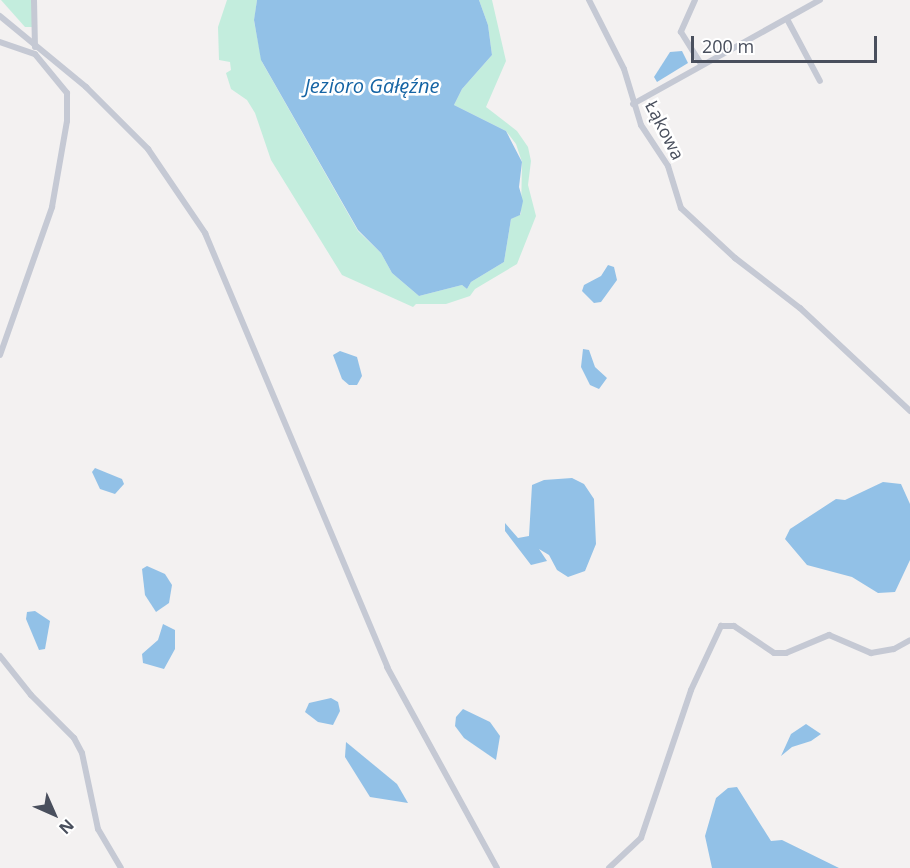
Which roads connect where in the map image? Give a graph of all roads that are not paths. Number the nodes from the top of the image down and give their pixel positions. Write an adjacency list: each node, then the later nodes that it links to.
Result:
1 (34, 0): 8 (street)
2 (589, 0): 12 (street, Łąkowa)
3 (695, 0): 10 (street)
4 (820, 0): 6 (street)
5 (0, 16): 8 (street)
6 (787, 19): 10 (street); 11 (street)
7 (0, 42): 9 (street)
8 (35, 45): 9 (street); 18 (street)
9 (35, 54): 13 (street)
10 (702, 65): 12 (street)
11 (820, 81)
12 (633, 104): 14 (street, Łąkowa)
13 (0, 355)
14 (910, 411)
15 (910, 640): 19 (street)
16 (0, 656): 17 (street)
17 (121, 868)
18 (497, 868)
19 (609, 868)

